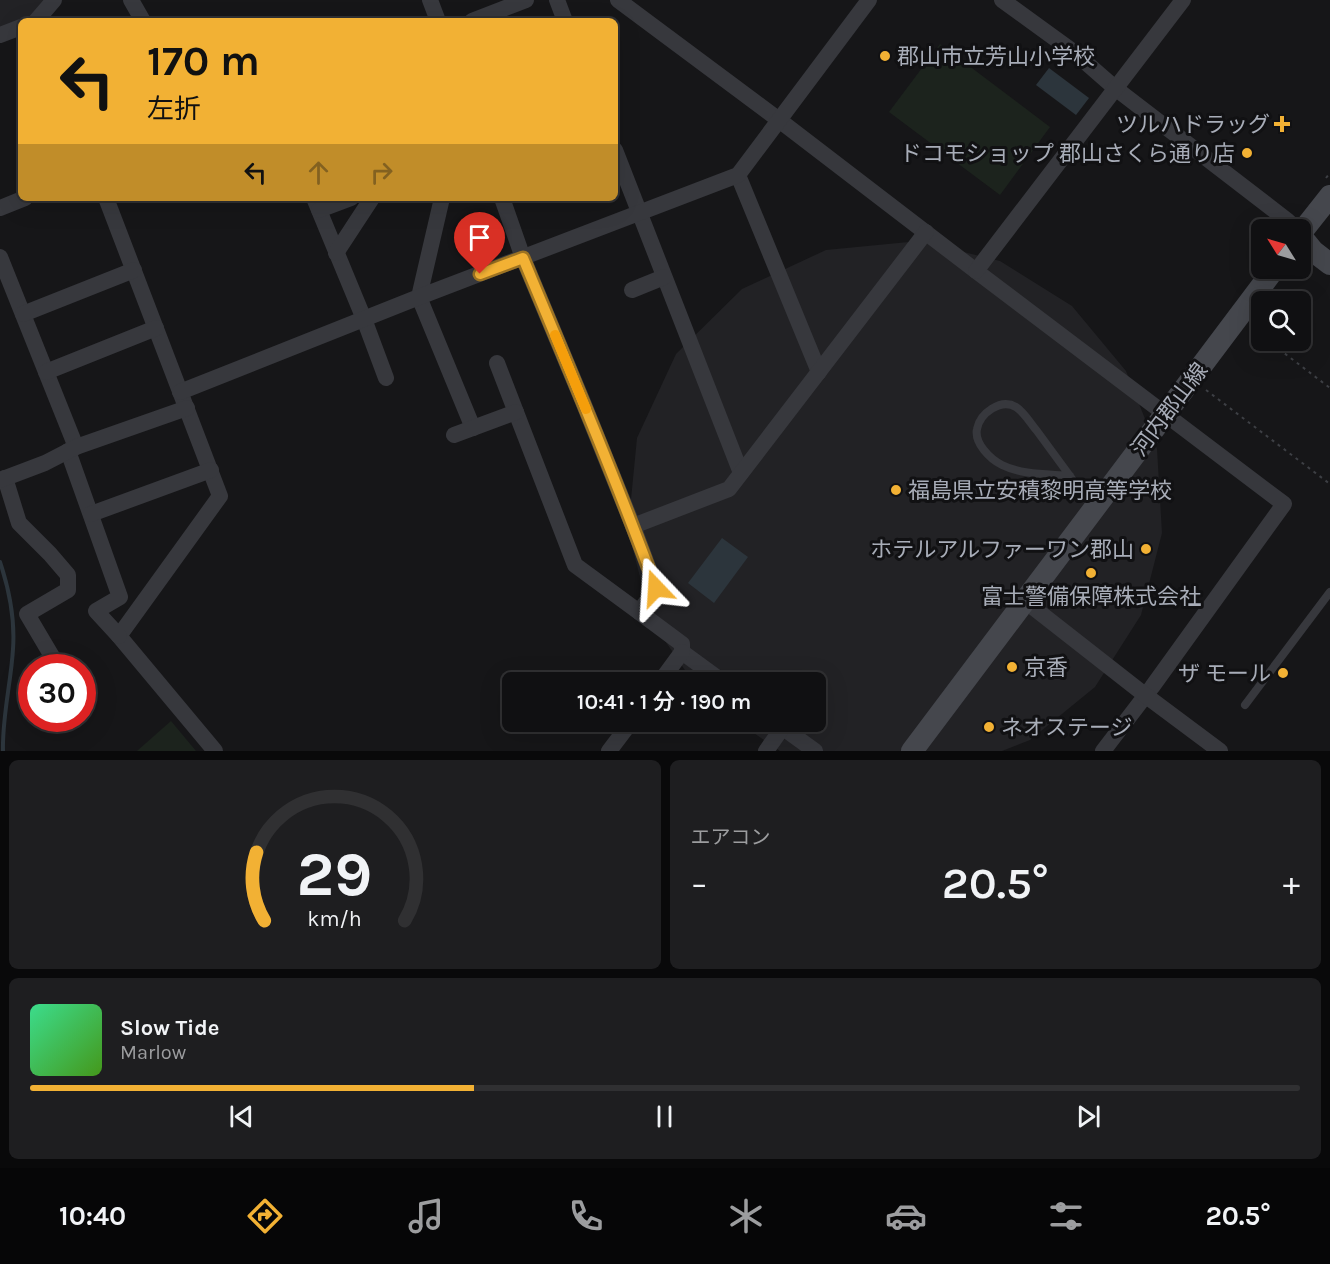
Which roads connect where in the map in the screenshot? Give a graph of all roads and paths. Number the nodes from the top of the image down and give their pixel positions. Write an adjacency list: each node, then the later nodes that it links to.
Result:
1 (54, 0): 10 (street)
2 (131, 0): 11 (street)
3 (430, 0): 12 (street)
4 (526, 0): 13 (street)
5 (557, 0): 14 (street)
6 (618, 0): 18 (street)
7 (869, 0): 18 (street)
8 (1002, 0): 17 (street)
9 (1183, 0): 17 (street)
10 (39, 18)
11 (141, 18)
12 (437, 18)
13 (482, 18)
14 (564, 18)
15 (18, 28): 16 (street)
16 (0, 35)
17 (1116, 88): 31 (street); 40 (street)
18 (779, 120): 20 (street); 33 (street)
19 (618, 158): 30 (street)
20 (738, 175): 30 (street); 51 (street)
21 (1330, 196): 32 (main road)
22 (18, 201): 29 (street)
23 (107, 201): 39 (street)
24 (334, 201): 28 (street)
25 (370, 201): 35 (street)
26 (441, 201): 44 (street)
27 (503, 201): 37 (street)
28 (316, 204): 35 (street)
29 (0, 208)
30 (639, 213): 37 (street); 41 (street)
31 (1285, 219)
32 (1311, 221)
33 (926, 232): 40 (street); 51 (street)
34 (1311, 249): 38 (main road)
35 (336, 253): 46 (street)
36 (0, 257): 45 (street)
37 (523, 258): 44 (street); 69 (street)
38 (1330, 264)
39 (134, 270): 45 (street); 47 (street)
40 (976, 271): 58 (street)
41 (664, 277): 43 (street); 63 (street)
42 (1267, 279): 58 (main road, 河内郡山線)
43 (632, 290)
44 (419, 297): 46 (street); 59 (street)
45 (23, 314): 50 (street)
46 (364, 319): 52 (street); 55 (street)
47 (156, 328): 50 (street); 55 (street)
48 (1280, 351): 53 (path)
49 (497, 363): 57 (street)
50 (46, 372): 61 (street)
51 (819, 372): 63 (street)
52 (386, 378)
53 (1330, 388)
54 (1206, 390): 66 (path)
55 (180, 392): 56 (street)
56 (187, 408): 61 (street); 62 (street)
57 (516, 412): 59 (street); 72 (street)
58 (1166, 414): 67 (main road, 河内郡山線); 78 (street)
59 (473, 428): 60 (street)
60 (454, 435)
61 (72, 449): 65 (street); 68 (street)
62 (211, 470): 68 (street); 73 (street)
63 (741, 473): 69 (street)
64 (1070, 476): 64 (lane); 67 (lane)
65 (3, 479): 75 (street)
66 (1330, 484)
67 (1099, 503): 71 (main road, 河内郡山線)
68 (91, 514): 73 (street)
69 (633, 526): 72 (street)
70 (1330, 591): 79 (lane)
71 (1025, 601): 78 (street); 87 (main road, 河内郡山線)
72 (639, 612): 74 (street)
73 (119, 636): 83 (street)
74 (682, 652): 76 (street); 77 (street)
75 (51, 654)
76 (667, 672)
77 (709, 672)
78 (1145, 695): 88 (street); 89 (street)
79 (1245, 705)
80 (623, 732): 84 (street)
81 (775, 732): 85 (street)
82 (790, 732): 86 (street)
83 (215, 751)
84 (609, 751)
85 (766, 751)
86 (815, 751)
87 (912, 751)
88 (1103, 751)
89 (1220, 751)

